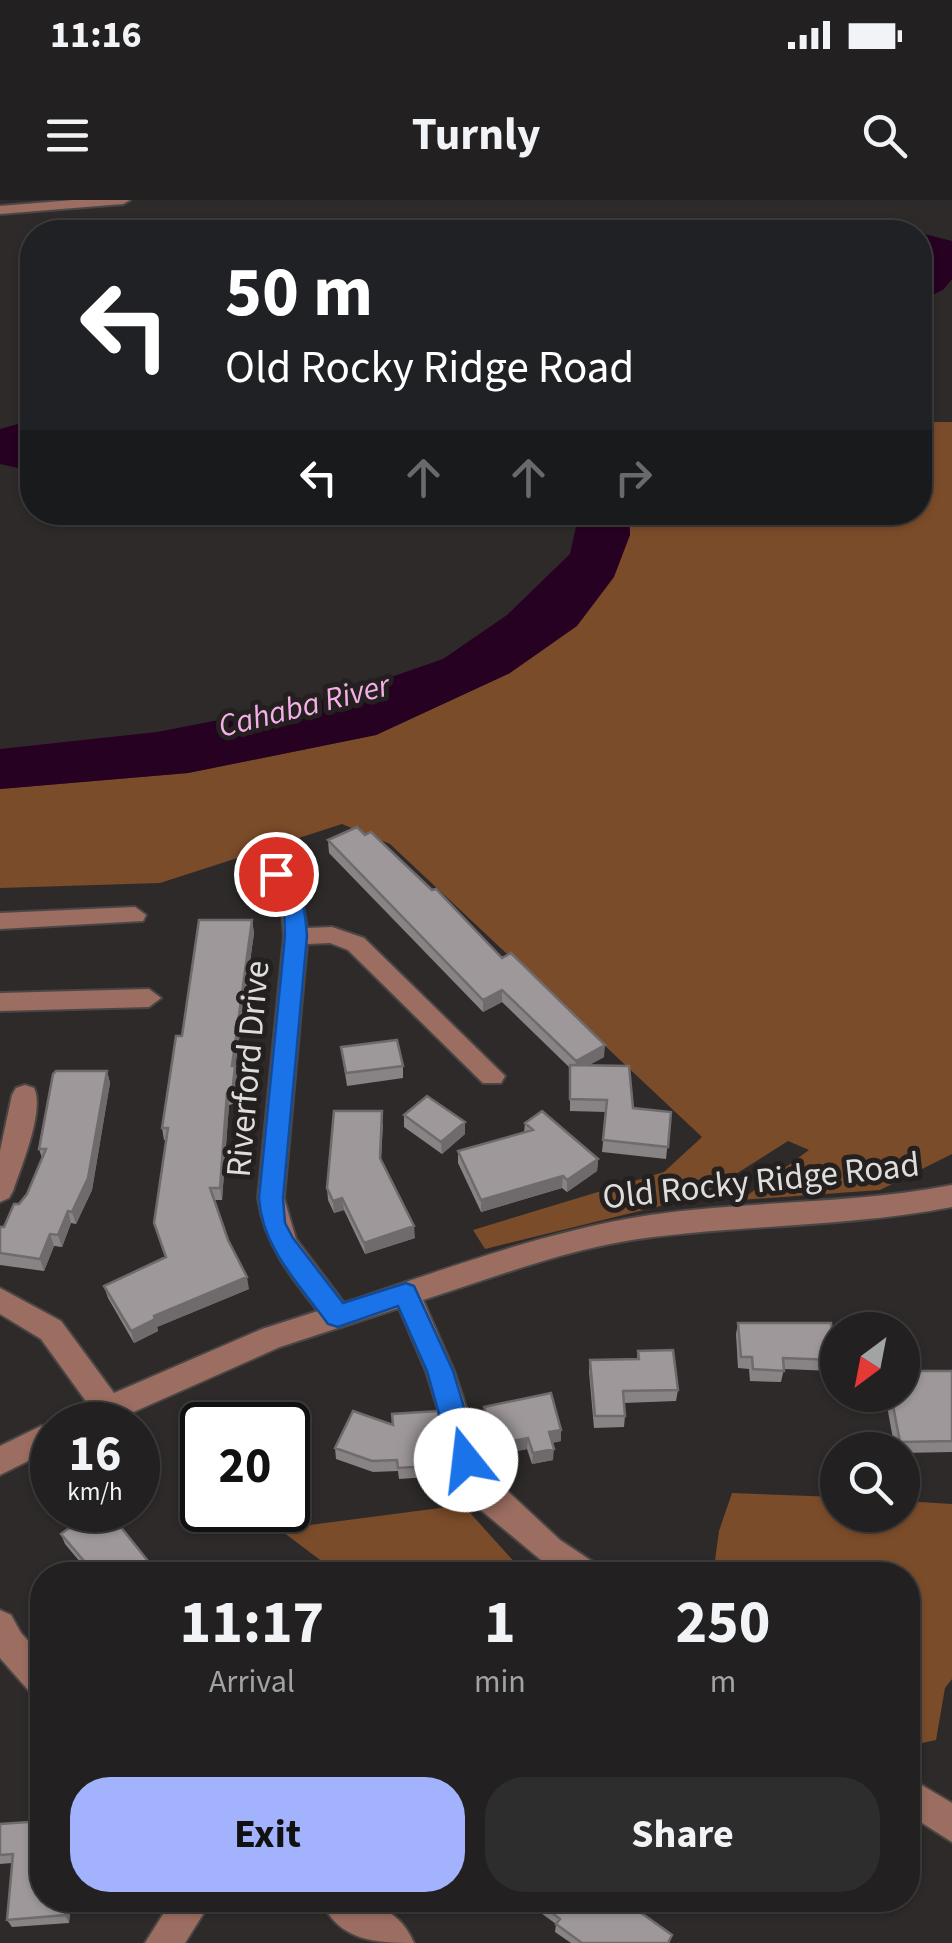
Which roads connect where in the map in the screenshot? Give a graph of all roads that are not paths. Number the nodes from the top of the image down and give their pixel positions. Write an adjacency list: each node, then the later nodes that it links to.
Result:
1 (122, 200): 2 (street)
2 (0, 210)
3 (276, 874): 6 (street, Riverford Drive)
4 (135, 915): 5 (street)
5 (0, 921)
6 (296, 936): 9 (street); 15 (street, Riverford Drive)
7 (149, 998): 8 (street)
8 (0, 1002)
9 (492, 1076)
10 (24, 1095): 11 (street)
11 (0, 1191)
12 (952, 1196): 13 (street, Old Rocky Ridge Road)
13 (406, 1293): 15 (street, Old Rocky Ridge Road); 20 (street)
14 (0, 1300): 16 (street)
15 (338, 1316): 17 (street, Old Rocky Ridge Road)
16 (104, 1402)
17 (122, 1402)
18 (30, 1446): 19 (street)
19 (0, 1462)
20 (567, 1562)
21 (0, 1626): 22 (street)
22 (30, 1667)
23 (920, 1802): 24 (street)
24 (952, 1824)
25 (185, 1912): 27 (street)
26 (355, 1912): 28 (street)
27 (163, 1943)
28 (396, 1943)

